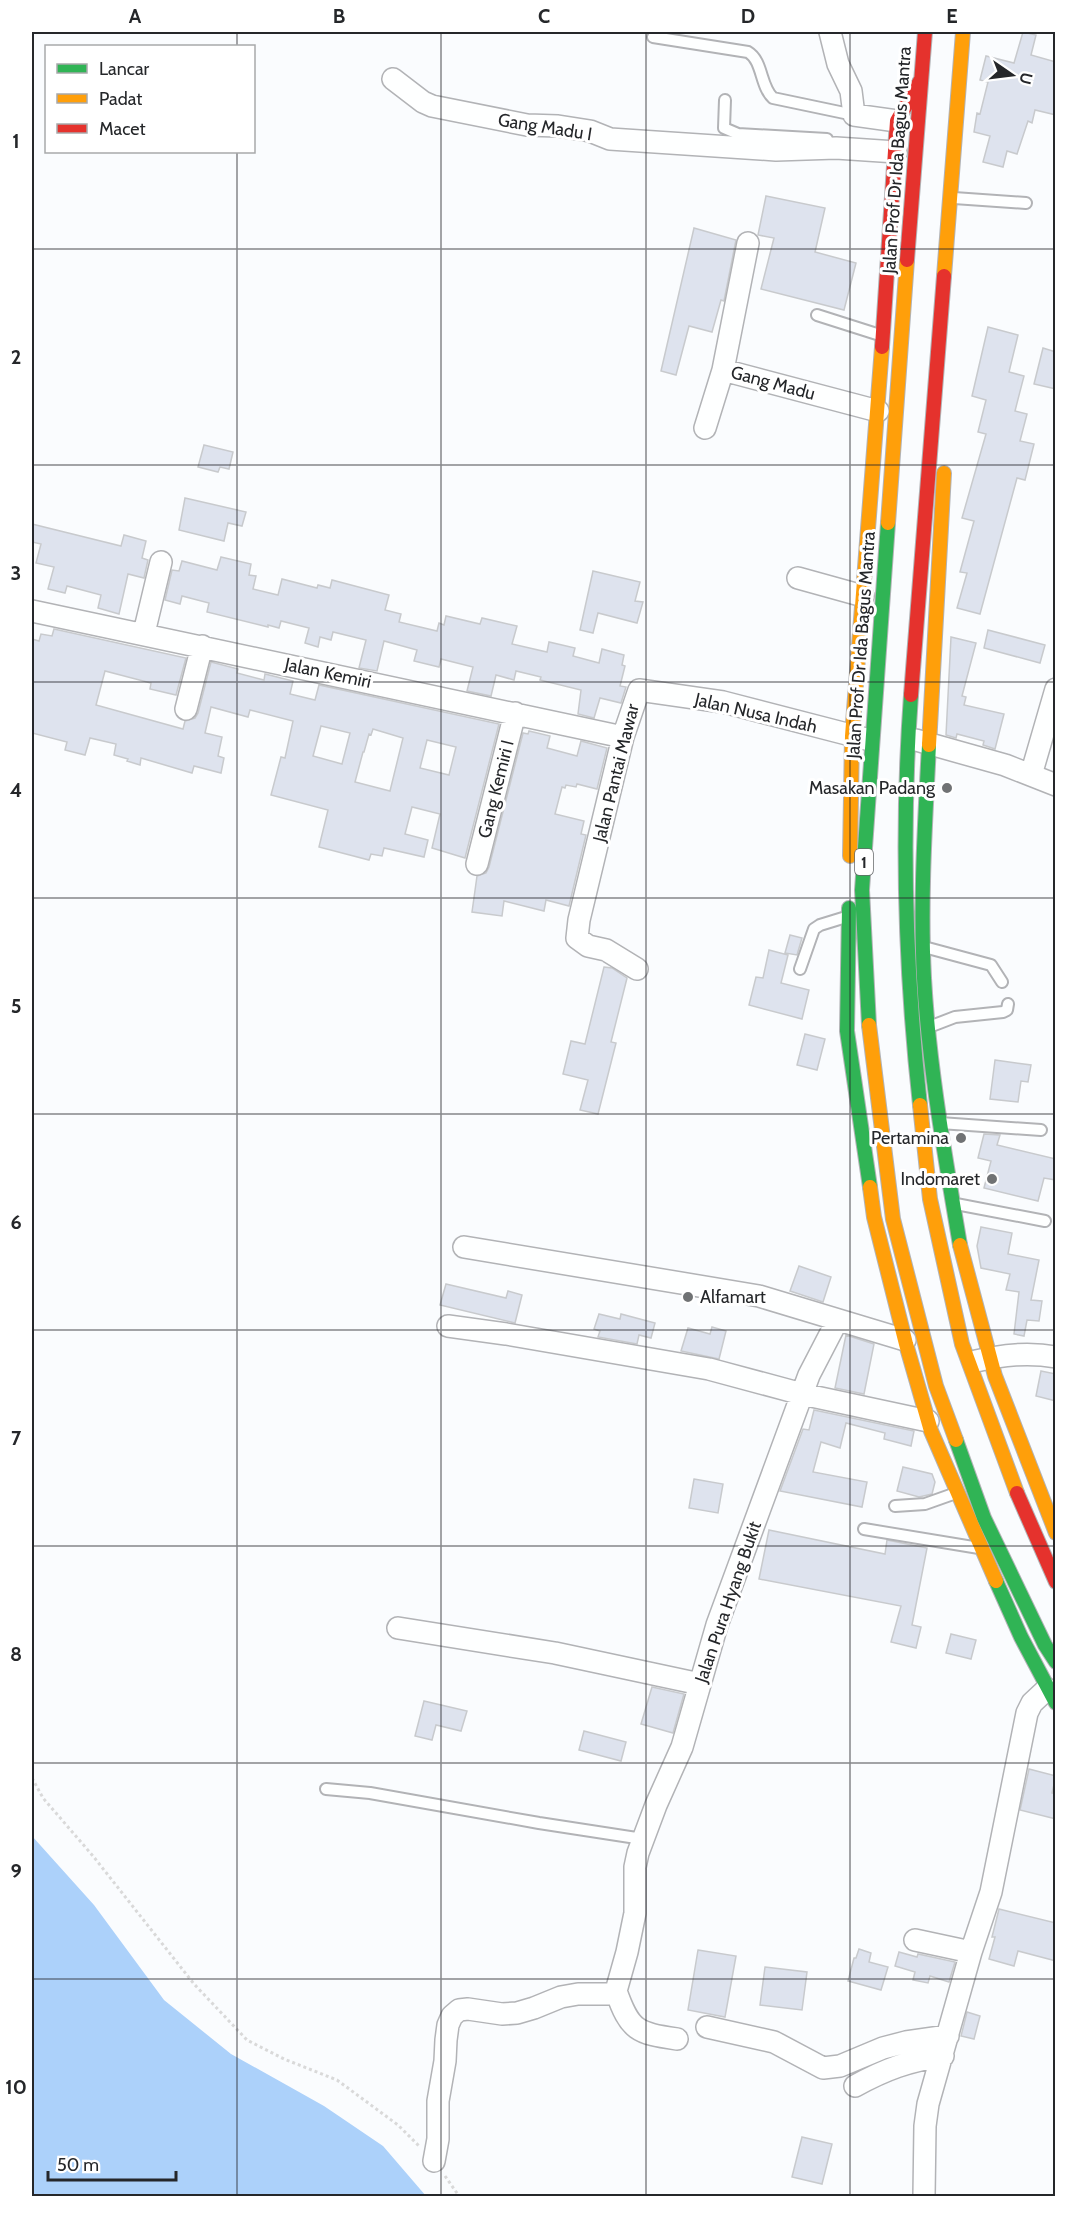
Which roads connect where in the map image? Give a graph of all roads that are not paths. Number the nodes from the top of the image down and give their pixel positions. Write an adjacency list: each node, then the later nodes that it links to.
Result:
1 (830, 32): 8 (street)
2 (925, 32): 6 (main road, Jalan Prof Dr Ida Bagus Mantra / 1)
3 (963, 32): 10 (main road)
4 (653, 37): 8 (lane)
5 (393, 80): 9 (street, Gang Madu I)
6 (920, 81): 9 (main road); 31 (main road, Jalan Prof Dr Ida Bagus Mantra / 1)
7 (725, 100): 9 (lane)
8 (854, 115): 9 (street)
9 (896, 138): 14 (main road)
10 (956, 198): 11 (lane); 32 (main road)
11 (1026, 203)
12 (748, 243): 15 (street, Gang Madu)
13 (817, 315): 14 (lane)
14 (883, 336): 16 (main road)
15 (723, 370): 16 (street, Gang Madu); 17 (street)
16 (878, 411): 21 (main road)
17 (705, 428)
18 (945, 457): 32 (main road)
19 (161, 562): 23 (street)
20 (798, 578): 21 (street)
21 (863, 596): 30 (main road)
22 (32, 611): 23 (street, Jalan Kemiri)
23 (144, 633): 24 (street, Jalan Kemiri)
24 (201, 646): 27 (street); 28 (street, Jalan Kemiri)
25 (639, 690): 29 (street, Jalan Pantai Mawar); 30 (street, Jalan Nusa Indah)
26 (1056, 690): 33 (street)
27 (186, 709)
28 (515, 713): 29 (street, Jalan Kemiri); 35 (street, Gang Kemiri I)
29 (623, 736): 39 (street, Jalan Pantai Mawar)
30 (852, 736): 31 (street, Jalan Nusa Indah); 36 (main road)
31 (873, 740): 64 (main road, Jalan Prof Dr Ida Bagus Mantra / 1)
32 (918, 740): 33 (street); 37 (main road); 38 (main road)
33 (1031, 775): 34 (street)
34 (1056, 785)
35 (477, 864)
36 (849, 916): 40 (lane); 51 (main road)
37 (906, 942): 38 (lane); 53 (main road)
38 (924, 947): 41 (lane); 43 (main road)
39 (637, 969)
40 (800, 969)
41 (1002, 982)
42 (1008, 1004): 43 (lane)
43 (929, 1027): 44 (main road)
44 (939, 1123): 45 (lane); 46 (main road)
45 (1041, 1130)
46 (953, 1204): 47 (lane); 53 (main road)
47 (1045, 1221)
48 (464, 1246): 49 (street)
49 (837, 1321): 51 (street); 54 (street, Jalan Pura Hyang Bukit)
50 (448, 1326): 54 (street)
51 (905, 1340): 55 (main road)
52 (1056, 1357): 53 (street)
53 (979, 1360): 57 (main road); 62 (main road)
54 (802, 1394): 55 (street); 65 (street, Jalan Pura Hyang Bukit)
55 (928, 1421): 56 (main road)
56 (957, 1492): 58 (lane); 61 (main road)
57 (1049, 1499): 60 (main road)
58 (895, 1506)
59 (864, 1530): 61 (lane)
60 (1056, 1533)
61 (982, 1549): 66 (main road)
62 (1056, 1582)
63 (398, 1628): 65 (street)
64 (1056, 1662)
65 (700, 1684): 68 (street, Jalan Pura Hyang Bukit)
66 (1051, 1696): 70 (street)
67 (326, 1789): 68 (lane)
68 (643, 1839): 71 (street, Jalan Pura Hyang Bukit)
69 (915, 1940): 70 (street)
70 (970, 1952): 74 (street)
71 (616, 1991): 73 (street); 76 (street)
72 (707, 2027): 74 (street)
73 (677, 2039)
74 (946, 2046): 75 (street); 77 (street)
75 (855, 2086)
76 (434, 2160)
77 (924, 2196)

